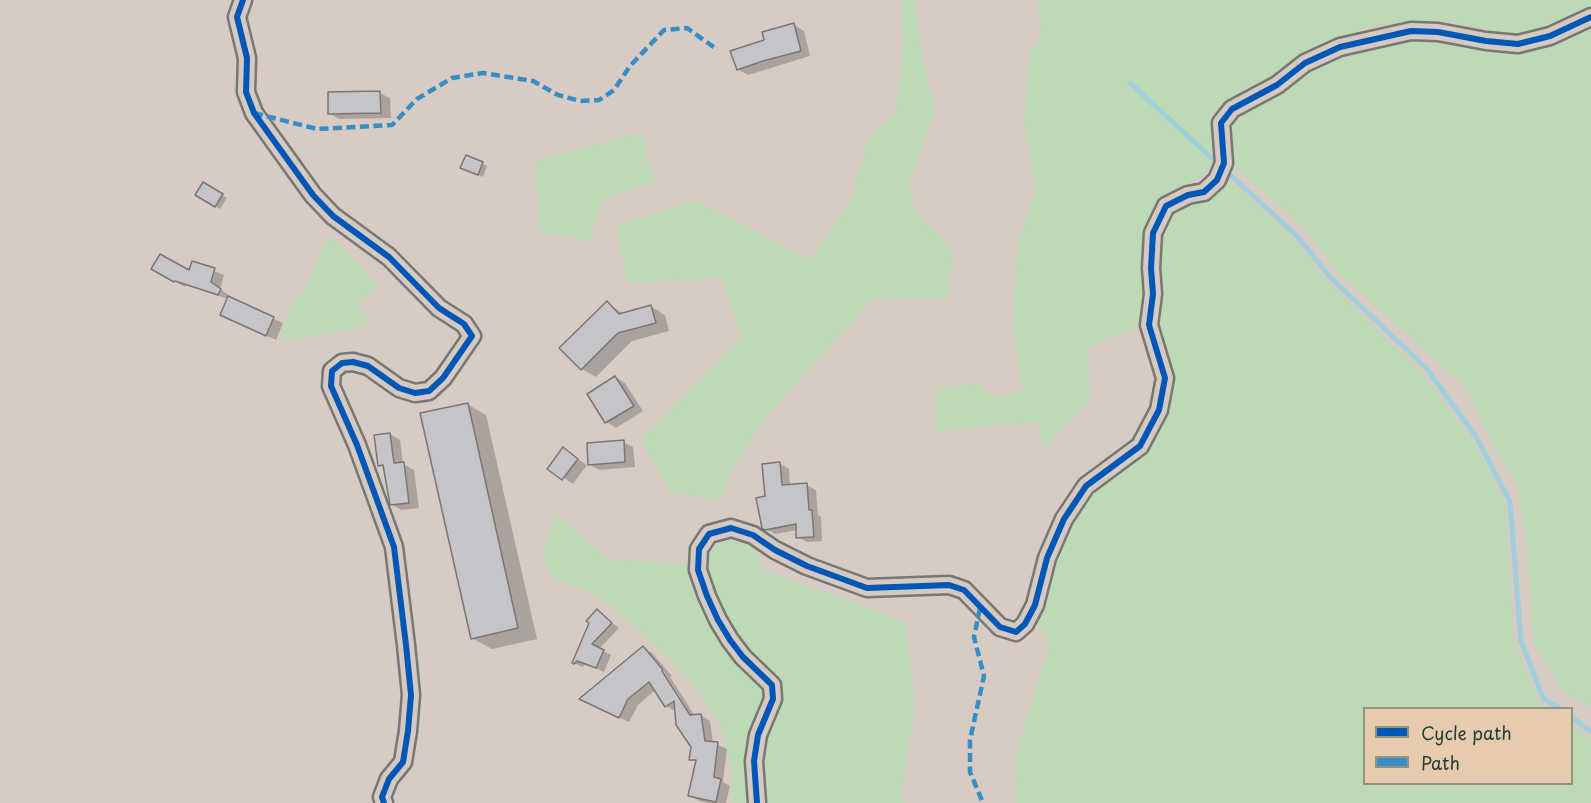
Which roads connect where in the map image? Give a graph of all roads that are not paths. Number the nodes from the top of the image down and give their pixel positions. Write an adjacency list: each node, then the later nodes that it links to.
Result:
1 (243, 0): 3 (street)
2 (1591, 17): 4 (street)
3 (384, 803)
4 (757, 803)

